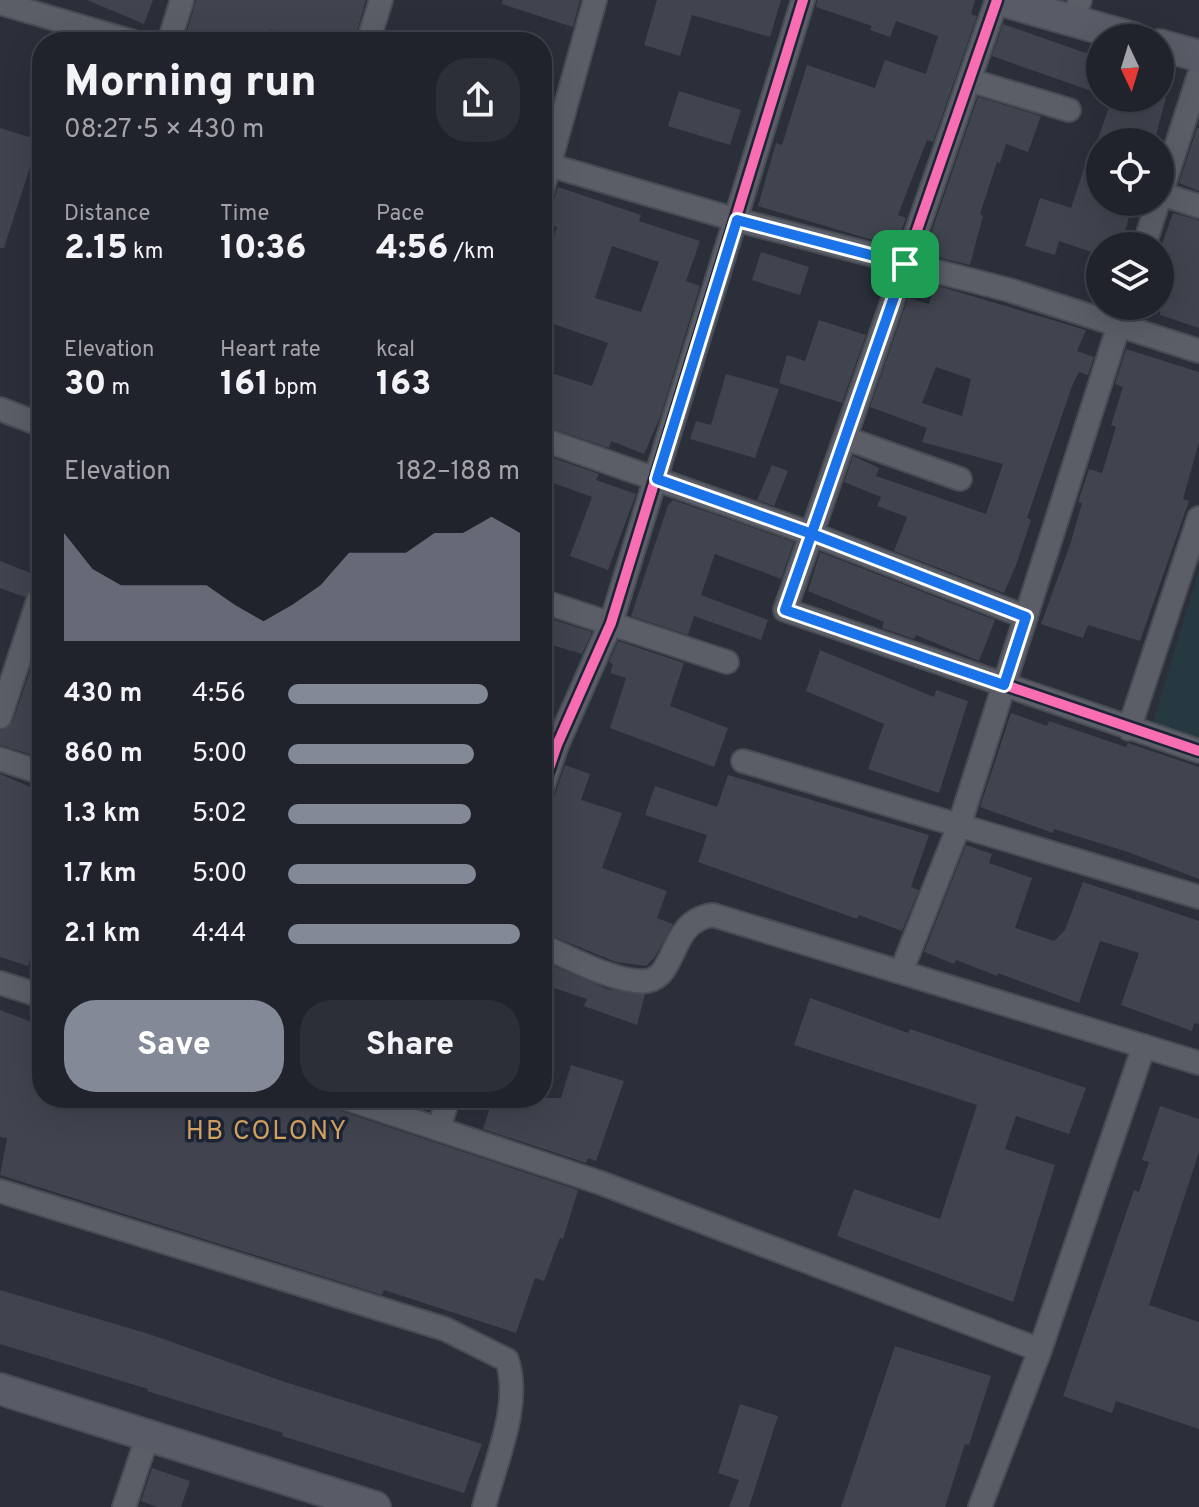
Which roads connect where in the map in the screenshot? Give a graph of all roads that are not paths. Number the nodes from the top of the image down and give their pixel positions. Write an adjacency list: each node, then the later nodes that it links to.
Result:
1 (182, 0): 10 (street)
2 (381, 0): 11 (street)
3 (595, 0): 17 (street)
4 (803, 0): 22 (street)
5 (998, 0): 7 (street); 15 (street)
6 (0, 3): 9 (street)
7 (1076, 10): 8 (street)
8 (1105, 24)
9 (100, 32)
10 (172, 32)
11 (371, 32)
12 (1174, 49): 13 (street)
13 (1199, 56)
14 (1199, 75): 18 (street)
15 (969, 80): 16 (street); 23 (street)
16 (1069, 110)
17 (552, 145)
18 (1174, 154)
19 (552, 167): 22 (street)
20 (1174, 201): 21 (street)
21 (1199, 206)
22 (737, 220): 23 (street); 32 (street)
23 (905, 264): 24 (street); 30 (street)
24 (1086, 307)
25 (1120, 320): 37 (street)
26 (1133, 320): 27 (street)
27 (1199, 351)
28 (0, 409): 29 (street)
29 (32, 418)
30 (845, 438): 33 (street); 35 (street)
31 (552, 442): 32 (street)
32 (657, 479): 35 (street); 39 (street)
33 (960, 479)
34 (1199, 518): 43 (street)
35 (812, 534): 37 (street); 41 (street)
36 (552, 604): 39 (street)
37 (1026, 617): 41 (street)
38 (32, 619): 42 (street)
39 (611, 623): 40 (street); 46 (street)
40 (727, 662)
41 (1004, 685): 43 (street); 49 (street)
42 (0, 717)
43 (1129, 729): 44 (street)
44 (1199, 751)
45 (0, 759): 48 (street)
46 (552, 760)
47 (743, 761): 49 (street)
48 (32, 770)
49 (960, 823): 50 (street); 52 (street)
50 (1199, 897)
51 (552, 950): 52 (street)
52 (901, 972): 55 (street)
53 (0, 983): 54 (street)
54 (32, 993)
55 (1144, 1046): 56 (street); 61 (street)
56 (1199, 1063)
57 (375, 1108): 59 (street)
58 (445, 1108): 59 (street)
59 (439, 1129): 61 (street)
60 (0, 1191): 66 (street)
61 (1040, 1350): 67 (street)
62 (0, 1389): 63 (street)
63 (148, 1435): 64 (street); 65 (street)
64 (124, 1507)
65 (375, 1507)
66 (484, 1507)
67 (980, 1507)

